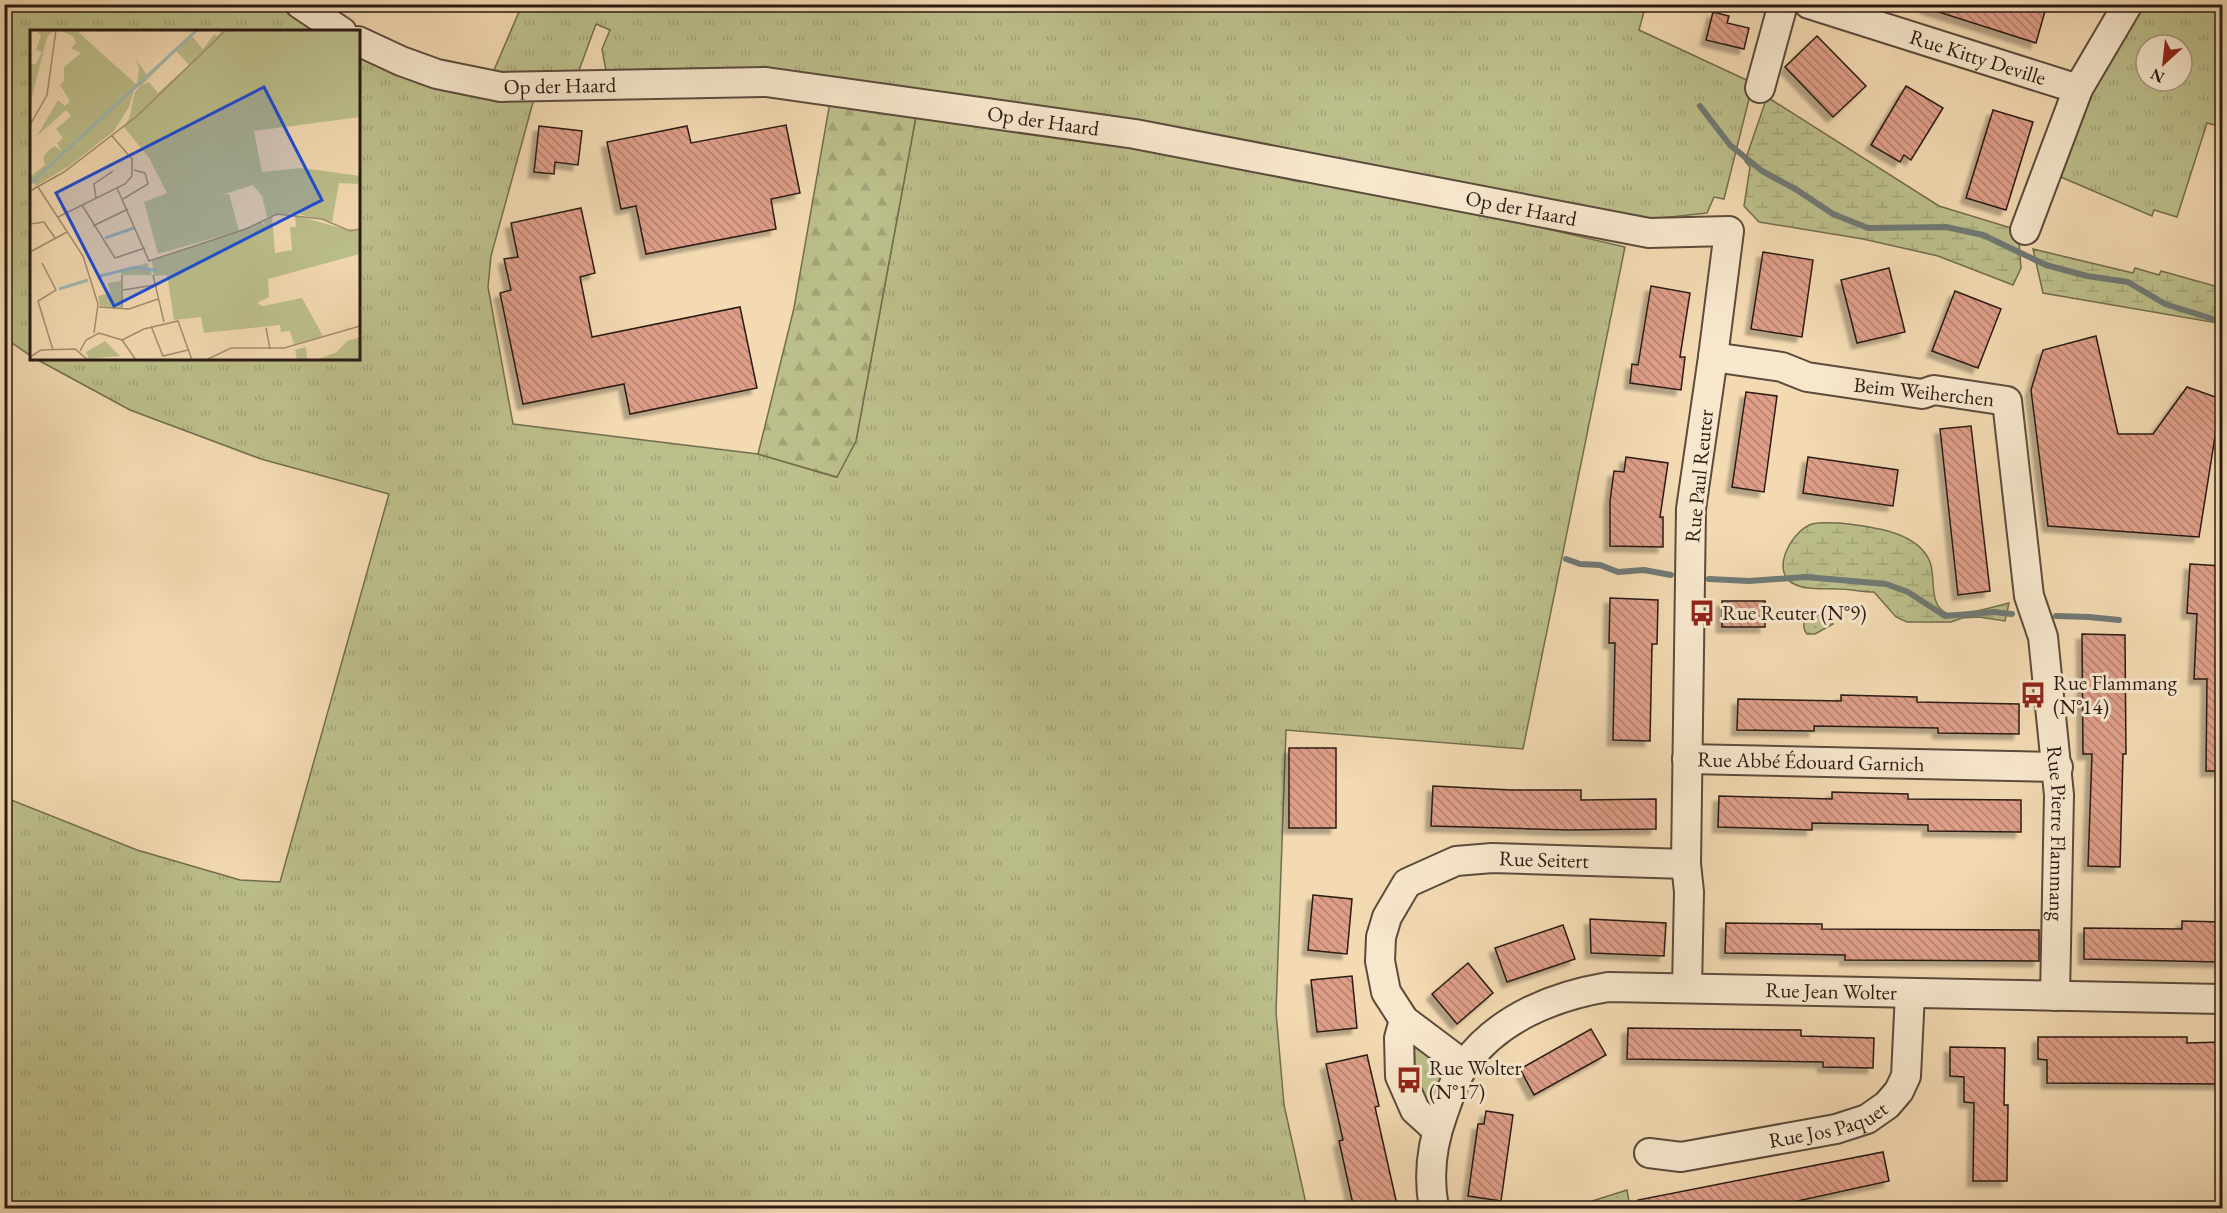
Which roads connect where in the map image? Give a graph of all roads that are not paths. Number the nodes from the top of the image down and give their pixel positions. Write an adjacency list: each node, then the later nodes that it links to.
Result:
1 (300, 4): 5 (street)
2 (1783, 4): 7 (street)
3 (1809, 4): 8 (street, Rue Kitty Deville)
4 (2128, 4): 8 (street)
5 (339, 30)
6 (360, 42): 10 (street, Op der Haard)
7 (1760, 88)
8 (2078, 90): 9 (street)
9 (2025, 230)
10 (1729, 231): 11 (street, Rue Paul Reuter)
11 (1713, 357): 12 (street, Beim Weiherchen); 13 (street, Rue Paul Reuter)
12 (2043, 637): 14 (street, Rue Pierre Flammang)
13 (1687, 759): 14 (street, Rue Abbé Édouard Garnich); 15 (street, Rue Abbé Édouard Garnich)
14 (2058, 767): 18 (street, Rue Pierre Flammang)
15 (1686, 864): 16 (street, Rue Abbé Édouard Garnich); 20 (street, Rue Seitert)
16 (1687, 988): 17 (street, Rue Jean Wolter); 21 (street, Rue Jean Wolter)
17 (1910, 993): 18 (street, Rue Jean Wolter); 23 (street, Rue Jos Paquet)
18 (2055, 996): 19 (street, Rue Jean Wolter)
19 (2223, 999)
20 (1404, 1020): 21 (street); 22 (street)
21 (1464, 1065): 22 (street, Rue Jean Wolter)
22 (1437, 1130): 24 (street, Rue Jean Wolter)
23 (1650, 1153)
24 (1434, 1209)

